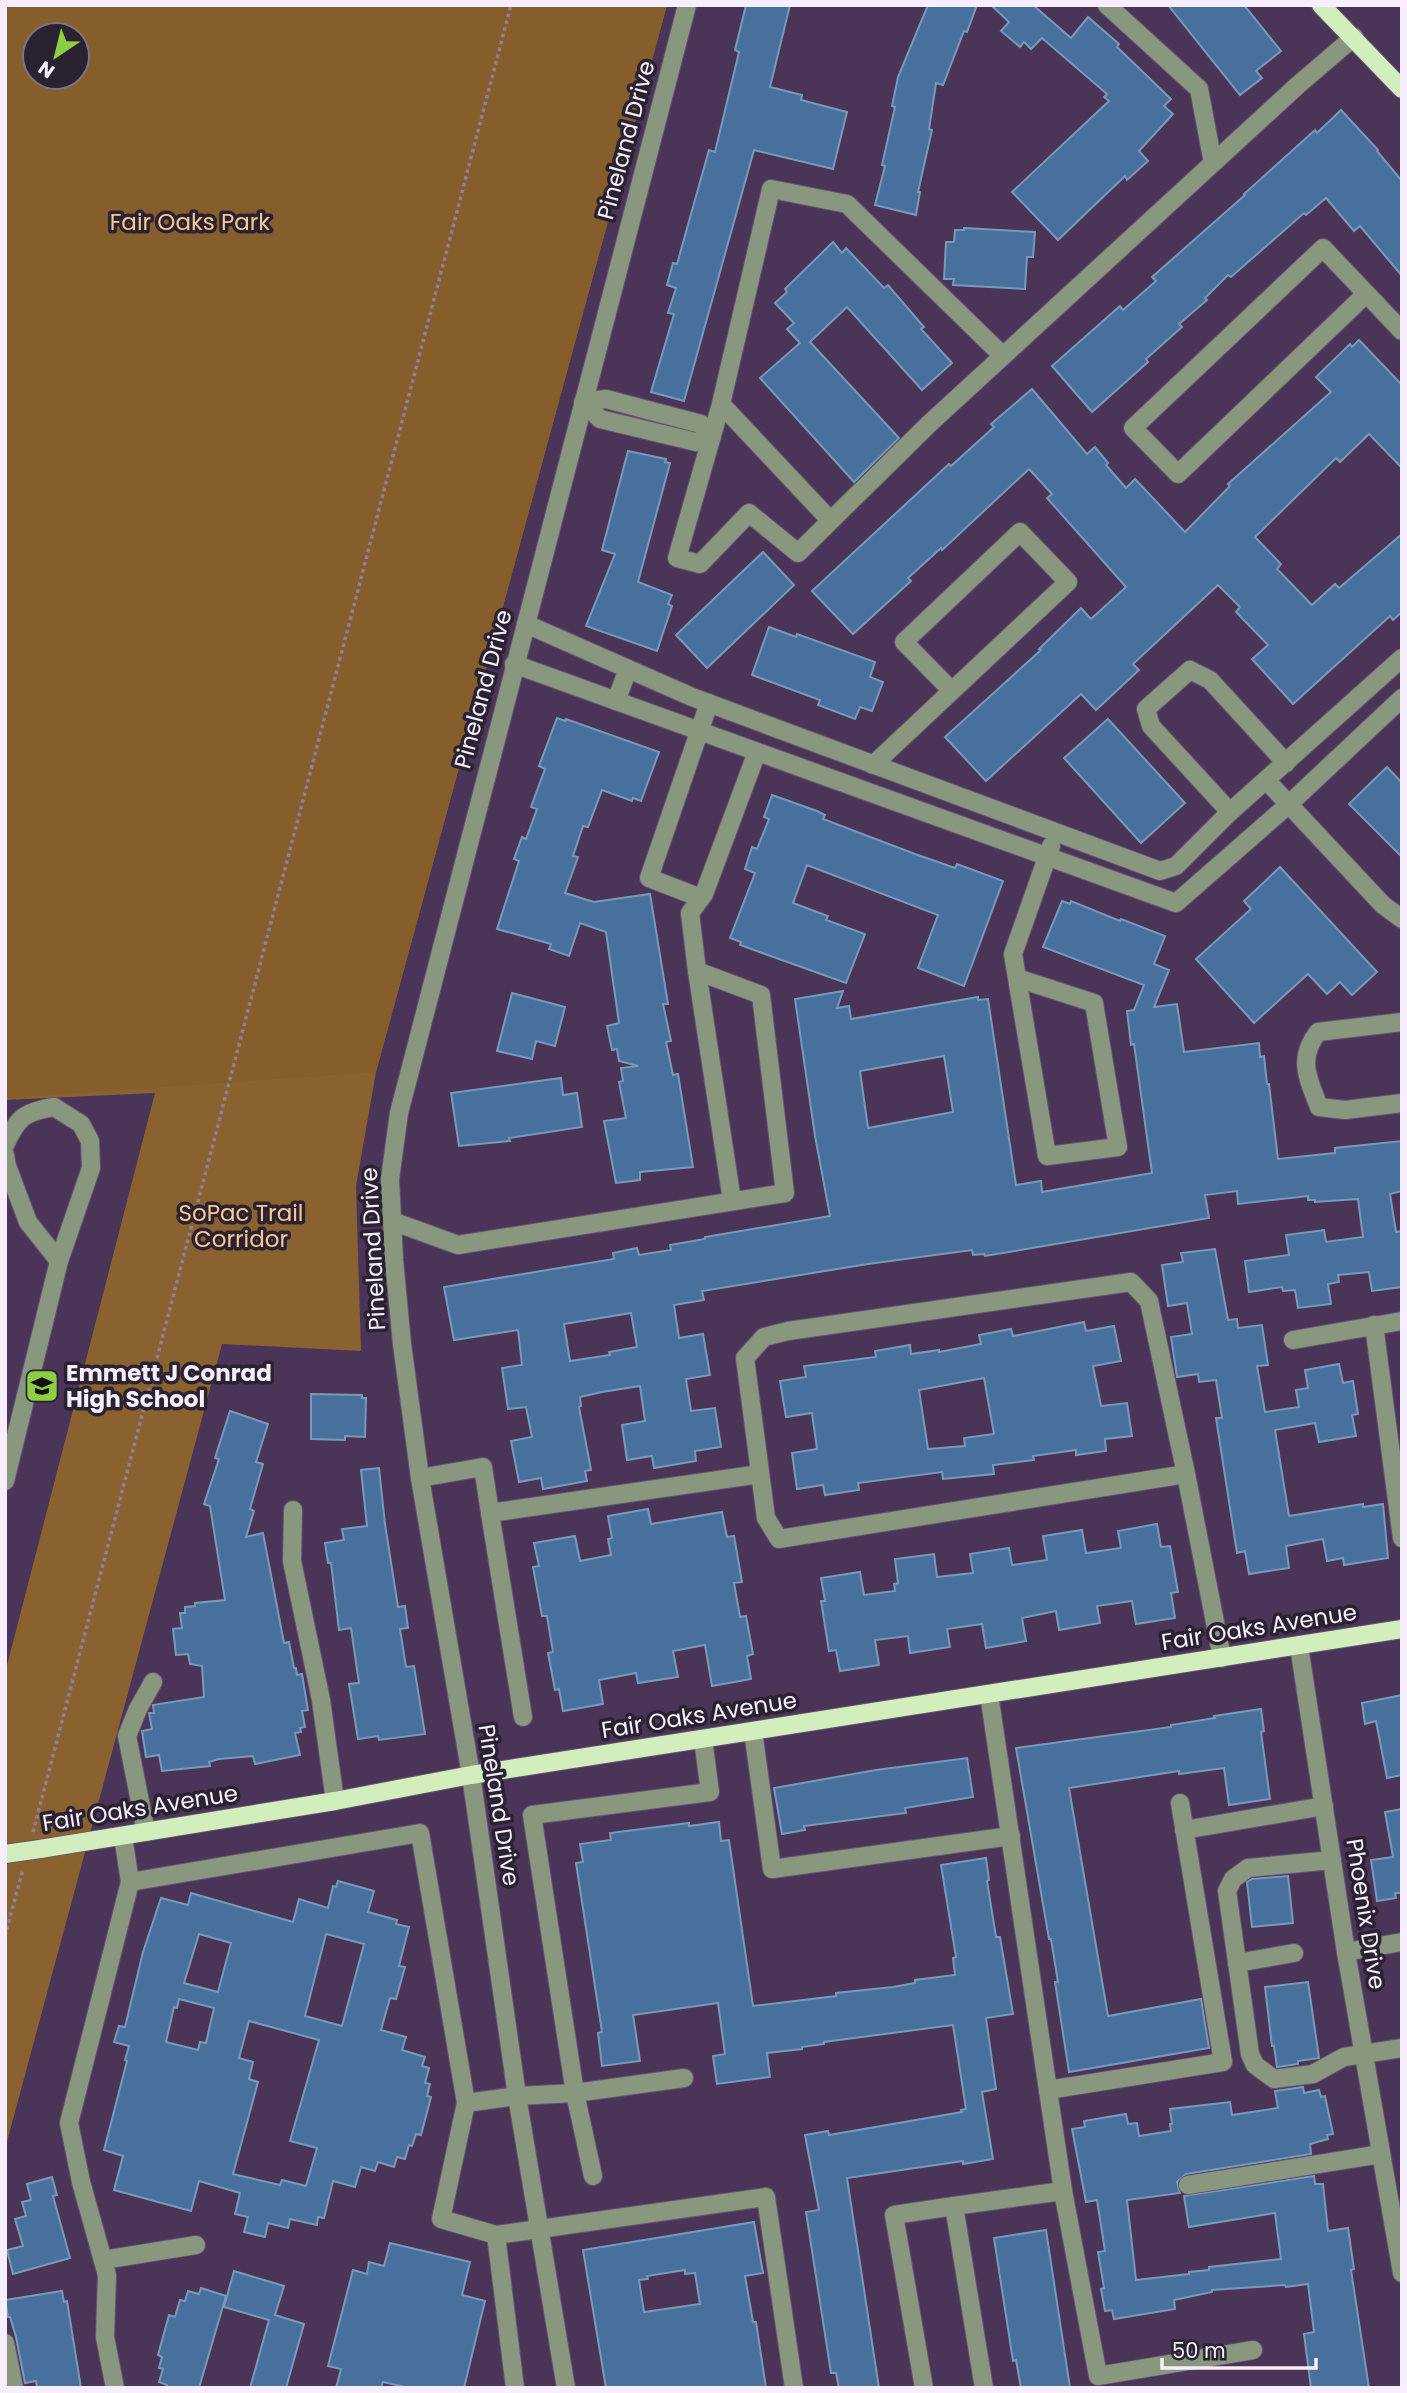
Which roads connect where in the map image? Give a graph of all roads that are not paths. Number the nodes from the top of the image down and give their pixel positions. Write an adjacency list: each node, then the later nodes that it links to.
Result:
1 (687, 5): 10 (street, Pineland Drive)
2 (1107, 5): 6 (street)
3 (1321, 5): 4 (main road)
4 (1354, 37): 5 (main road); 6 (street)
5 (1402, 89)
6 (1213, 163): 9 (street)
7 (1366, 294): 7 (street); 8 (street)
8 (1402, 331)
9 (1003, 356): 11 (street); 13 (street)
10 (583, 402): 12 (street); 14 (street, Pineland Drive)
11 (721, 404): 12 (street); 13 (street)
12 (712, 436): 13 (street)
13 (830, 520)
14 (526, 624): 16 (street, Pineland Drive); 17 (street)
15 (1402, 658): 24 (street)
16 (514, 664): 20 (street); 40 (street, Pineland Drive)
17 (628, 669): 20 (street); 21 (street)
18 (952, 691): 18 (street); 25 (street)
19 (1402, 698): 27 (street)
20 (616, 701): 22 (street)
21 (709, 703): 22 (street); 25 (street)
22 (700, 731): 23 (street); 31 (street)
23 (757, 752): 30 (street); 31 (street)
24 (1286, 763): 26 (street); 28 (street)
25 (873, 765): 29 (street)
26 (1266, 780): 27 (street); 28 (street)
27 (1288, 805): 30 (street); 32 (street)
28 (1230, 812): 29 (street)
29 (1055, 833): 30 (street)
30 (1047, 857): 34 (street)
31 (701, 898): 33 (street)
32 (1402, 919)
33 (697, 971): 39 (street); 39 (street)
34 (1017, 978): 34 (street)
35 (1402, 1022): 36 (street)
36 (1402, 1103)
37 (5, 1144): 41 (street)
38 (5, 1155): 41 (street)
39 (732, 1202): 40 (street)
40 (392, 1221): 47 (street, Pineland Drive)
41 (59, 1261): 48 (street)
42 (1402, 1321): 43 (street)
43 (1374, 1325): 44 (street); 51 (street)
44 (1293, 1340)
45 (760, 1474): 46 (street); 46 (street); 50 (street)
46 (1186, 1474): 54 (street)
47 (420, 1478): 50 (street); 60 (street, Pineland Drive)
48 (5, 1481)
49 (293, 1510): 61 (street)
50 (490, 1513): 57 (street)
51 (1402, 1538)
52 (1402, 1629): 53 (main road, Fair Oaks Avenue)
53 (1299, 1646): 54 (main road, Fair Oaks Avenue); 63 (street, Phoenix Drive)
54 (1222, 1658): 56 (main road, Fair Oaks Avenue)
55 (153, 1682): 65 (street)
56 (989, 1694): 58 (main road, Fair Oaks Avenue); 67 (street)
57 (523, 1717)
58 (753, 1731): 59 (main road, Fair Oaks Avenue); 67 (street)
59 (703, 1739): 60 (main road, Fair Oaks Avenue); 79 (street)
60 (471, 1775): 61 (main road, Fair Oaks Avenue); 80 (street, Pineland Drive)
61 (335, 1801): 65 (main road, Fair Oaks Avenue)
62 (1180, 1803): 64 (street)
63 (1324, 1806): 64 (street); 69 (street, Phoenix Drive)
64 (1184, 1830): 78 (street)
65 (146, 1832): 66 (main road, Fair Oaks Avenue)
66 (123, 1836): 68 (main road, Fair Oaks Avenue, bridge); 70 (street)
67 (1011, 1836): 78 (street)
68 (5, 1854)
69 (1332, 1860): 72 (street, Phoenix Drive); 74 (street)
70 (130, 1882): 81 (street); 90 (street)
71 (1402, 1942): 72 (street)
72 (1346, 1952): 76 (street, Phoenix Drive)
73 (1294, 1953): 74 (street)
74 (1237, 1964): 76 (street)
75 (1402, 2048): 76 (street)
76 (1364, 2054): 82 (street, Phoenix Drive)
77 (684, 2078): 79 (street)
78 (1048, 2090): 85 (street)
79 (575, 2093): 80 (street); 83 (street)
80 (517, 2096): 81 (street); 87 (street, Pineland Drive)
81 (466, 2103): 88 (street)
82 (1381, 2154): 84 (street); 91 (street, Phoenix Drive)
83 (593, 2176)
84 (1188, 2185)
85 (1063, 2191): 86 (street); 94 (street)
86 (954, 2206): 100 (street); 101 (street)
87 (540, 2229): 88 (street); 98 (street, Pineland Drive); 99 (street)
88 (496, 2235): 97 (street)
89 (196, 2245): 90 (street)
90 (103, 2260): 96 (street)
91 (1402, 2273)
92 (5, 2343): 95 (street)
93 (1253, 2350): 94 (street)
94 (1098, 2382)
95 (14, 2388)
96 (115, 2388)
97 (515, 2388)
98 (566, 2388)
99 (794, 2388)
100 (924, 2388)
101 (984, 2388)

